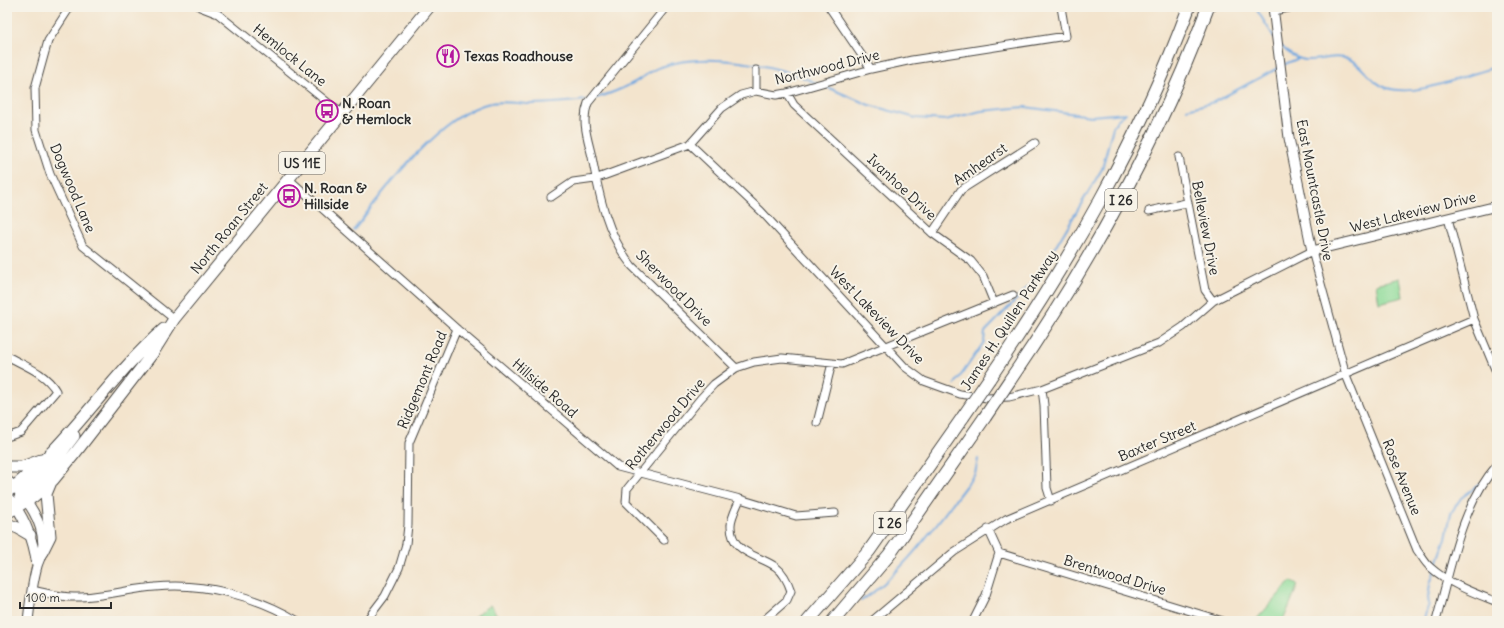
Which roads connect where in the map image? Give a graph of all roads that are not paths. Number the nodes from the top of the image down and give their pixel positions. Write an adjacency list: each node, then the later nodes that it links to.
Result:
1 (70, 7): 31 (street, Dogwood Lane)
2 (200, 7): 15 (street, Hemlock Lane)
3 (429, 7): 15 (main road, North Roan Street / US 11E)
4 (666, 7): 20 (street, Sherwood Drive)
5 (829, 7): 11 (street)
6 (1061, 7): 11 (street, Northwood Drive)
7 (1189, 7): 70 (highway, James H. Quillen Parkway / I 26, bridge)
8 (1208, 7): 71 (highway, I 26, bridge)
9 (1293, 7): 10 (street)
10 (1274, 9): 27 (street, East Mountcastle Drive)
11 (871, 69): 14 (street, Northwood Drive)
12 (756, 70): 13 (street)
13 (756, 91): 14 (street, Northwood Drive); 17 (street, Northwood Drive)
14 (787, 93): 26 (street, Ivanhoe Drive)
15 (342, 114): 19 (main road, North Roan Street / US 11E)
16 (1035, 143): 26 (street, Amhearst)
17 (690, 144): 20 (street); 34 (street, West Lakeview Drive)
18 (1179, 157): 22 (street, Belleview Drive)
19 (289, 179): 31 (main road, North Roan Street / US 11E); 33 (street, Hillside Road)
20 (595, 179): 21 (street); 37 (street, Sherwood Drive)
21 (551, 197)
22 (1186, 203): 24 (street); 29 (street, Belleview Drive)
23 (1497, 206): 25 (street, West Lakeview Drive)
24 (1149, 211)
25 (1448, 218): 27 (street, West Lakeview Drive); 32 (street)
26 (932, 233): 30 (street, Ivanhoe Drive)
27 (1312, 251): 29 (street, West Lakeview Drive); 39 (street, East Mountcastle Drive)
28 (1013, 295): 30 (street, Rotherwood Drive)
29 (1213, 301): 40 (street, West Lakeview Drive)
30 (994, 303): 34 (street, Rotherwood Drive)
31 (174, 319): 41 (main road, North Roan Street / US 11E); 48 (main road, North Roan Street / US 11E)
32 (1474, 319): 38 (street); 39 (street, Baxter Street)
33 (457, 329): 47 (street, Hillside Road); 68 (street, Ridgemont Road)
34 (884, 346): 36 (street, Rotherwood Drive); 40 (street, West Lakeview Drive)
35 (7, 356): 43 (street)
36 (832, 363): 37 (street, Rotherwood Drive); 42 (street)
37 (736, 368): 47 (street, Rotherwood Drive)
38 (1497, 374)
39 (1346, 375): 52 (street, Baxter Street); 62 (street, Rose Avenue)
40 (1042, 389): 52 (street)
41 (84, 415): 44 (main road, North Roan Street / US 11E); 49 (main road)
42 (817, 423)
43 (7, 435)
44 (46, 458): 46 (main road); 49 (main road, North Roan Street / US 11E)
45 (1497, 465): 62 (street)
46 (7, 467)
47 (642, 473): 51 (street, Hillside Road); 58 (street, Rotherwood Drive)
48 (52, 480): 49 (main road, North Roan Street / US 11E); 59 (main road)
49 (15, 494): 50 (street); 53 (main road, US 11E); 57 (street); 59 (street)
50 (7, 496)
51 (740, 499): 54 (street, Hillside Road); 69 (street)
52 (1051, 501): 56 (street, Baxter Street)
53 (7, 513)
54 (835, 513)
55 (7, 524): 57 (main road)
56 (988, 529): 60 (street); 72 (street, Baxter Street)
57 (30, 535): 61 (street)
58 (664, 540)
59 (42, 552): 61 (street)
60 (999, 553): 73 (street); 74 (street, Brentwood Drive)
61 (37, 566): 63 (street)
62 (1447, 579): 64 (street, Rose Avenue); 65 (street)
63 (32, 590): 66 (street); 67 (street)
64 (1497, 602)
65 (1436, 620)
66 (28, 621)
67 (298, 621)
68 (366, 621)
69 (763, 621)
70 (808, 621)
71 (833, 621)
72 (872, 621)
73 (974, 621)
74 (1223, 621)

